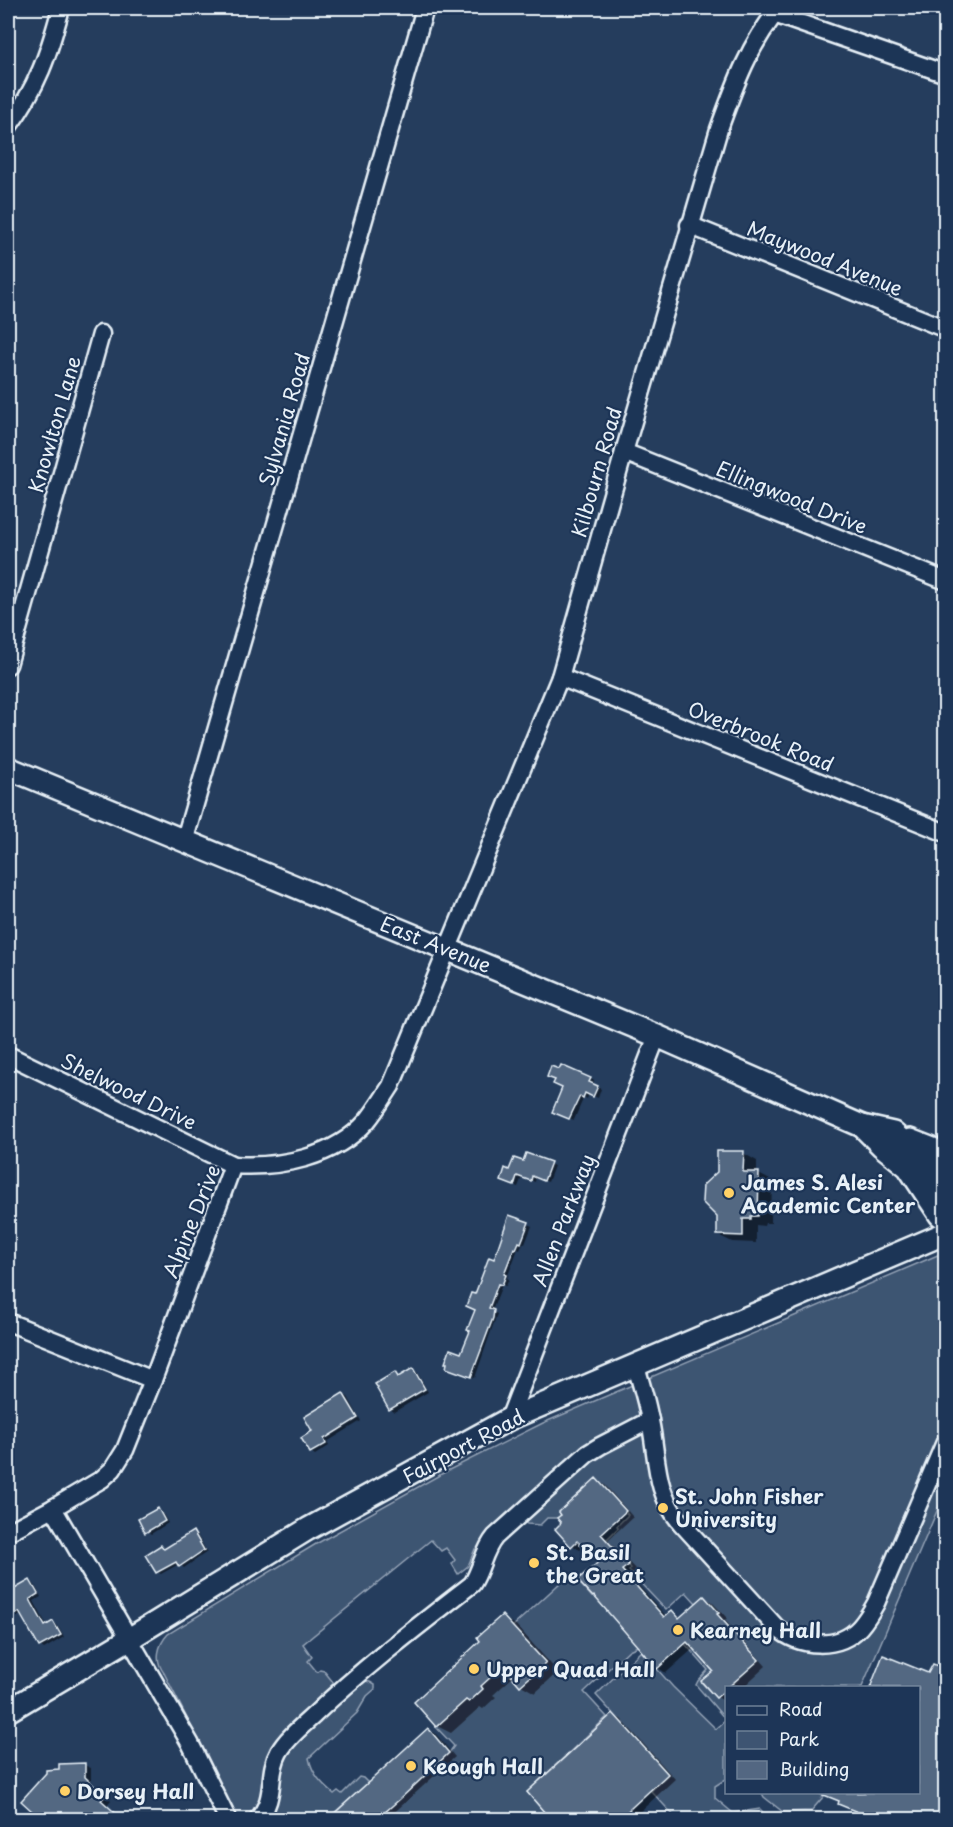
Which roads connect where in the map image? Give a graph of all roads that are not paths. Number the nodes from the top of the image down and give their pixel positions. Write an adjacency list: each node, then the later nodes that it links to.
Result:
1 (61, 8): 5 (street)
2 (425, 8): 15 (street, Sylvania Road)
3 (777, 11): 4 (street); 6 (street, Kilbourn Road)
4 (945, 74)
5 (8, 127)
6 (689, 225): 7 (street, Maywood Avenue); 9 (street, Kilbourn Road)
7 (945, 329)
8 (101, 334): 11 (street, Knowlton Lane)
9 (624, 452): 10 (street, Ellingwood Drive); 12 (street, Kilbourn Road)
10 (945, 581)
11 (8, 665)
12 (560, 677): 14 (street, Overbrook Road); 16 (street, Kilbourn Road)
13 (8, 768): 15 (main road, East Avenue)
14 (945, 833)
15 (184, 842): 16 (main road, East Avenue)
16 (448, 948): 17 (main road, East Avenue); 22 (street, Alpine Drive)
17 (657, 1036): 19 (main road, East Avenue); 29 (street, Allen Parkway)
18 (8, 1055): 22 (street, Shelwood Drive)
19 (862, 1126): 20 (main road, East Avenue); 24 (main road, East Avenue)
20 (893, 1132): 21 (main road, East Avenue); 23 (main road)
21 (945, 1154)
22 (233, 1165): 28 (street, Alpine Drive)
23 (945, 1190)
24 (945, 1220)
25 (945, 1233): 27 (main road, Fairport Road)
26 (8, 1322): 28 (street)
27 (636, 1366): 29 (main road, Fairport Road); 30 (street)
28 (153, 1380): 32 (street, Alpine Drive)
29 (509, 1419): 34 (main road, Fairport Road)
30 (650, 1420): 31 (street); 37 (street)
31 (945, 1440)
32 (53, 1508): 33 (street, Alpine Drive); 34 (street)
33 (8, 1532)
34 (129, 1639): 35 (main road, Fairport Road); 36 (street)
35 (8, 1711)
36 (228, 1820)
37 (256, 1820)

